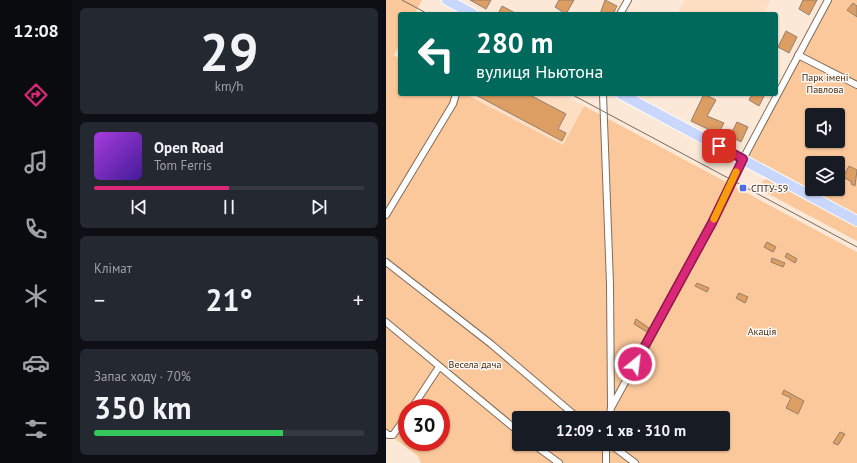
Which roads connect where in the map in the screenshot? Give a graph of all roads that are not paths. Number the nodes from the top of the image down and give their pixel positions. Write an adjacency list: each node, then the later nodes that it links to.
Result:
1 (447, 0): 4 (main road)
2 (628, 0): 5 (street)
3 (828, 0): 6 (street)
4 (469, 12)
5 (621, 12)
6 (798, 55): 7 (street); 8 (street)
7 (857, 85)
8 (778, 93)
9 (455, 96): 14 (street)
10 (603, 96): 20 (street)
11 (625, 96): 13 (main road)
12 (776, 96): 13 (street)
13 (743, 159): 15 (main road); 20 (street)
14 (386, 215)
15 (857, 221)
16 (386, 262): 21 (street)
17 (386, 322): 18 (street)
18 (439, 367): 19 (street); 23 (street)
19 (418, 399)
20 (611, 408): 22 (street)
21 (570, 411)
22 (610, 411)
23 (512, 426)
24 (398, 428): 25 (street)
25 (386, 433)
26 (543, 451): 29 (street)
27 (606, 451): 30 (street)
28 (619, 451): 31 (street)
29 (559, 463)
30 (606, 463)
31 (635, 463)

